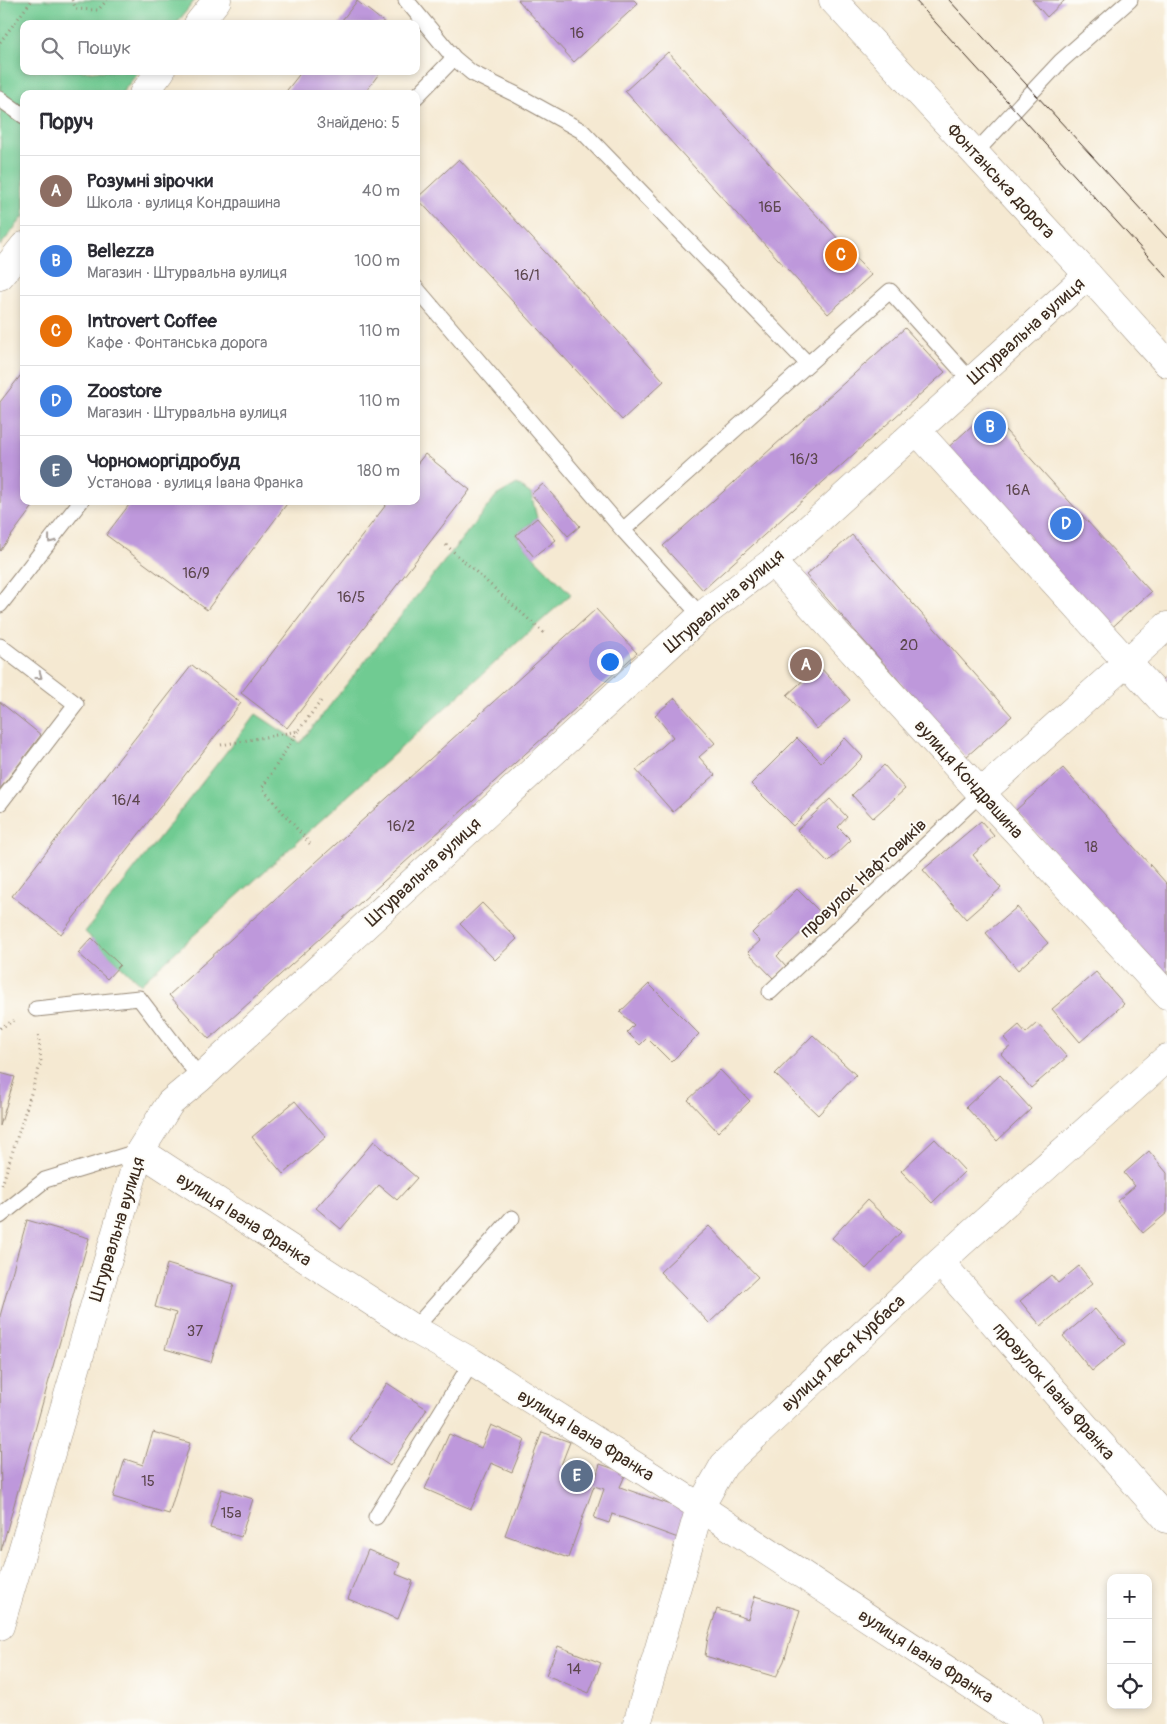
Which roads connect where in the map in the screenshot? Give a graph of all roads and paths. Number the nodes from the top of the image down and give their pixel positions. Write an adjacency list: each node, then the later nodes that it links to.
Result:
1 (32, 0): 9 (path)
2 (72, 0): 3 (path)
3 (107, 0)
4 (216, 0): 8 (street)
5 (406, 0): 10 (lane)
6 (833, 0): 16 (street, Фонтанська дорога)
7 (1130, 0): 16 (lane)
8 (201, 20)
9 (0, 42)
10 (454, 58): 13 (lane); 22 (lane)
11 (157, 75): 12 (street)
12 (146, 90)
13 (420, 93)
14 (0, 99): 15 (lane)
15 (20, 113)
16 (974, 153): 18 (street, Фонтанська дорога)
17 (20, 251): 19 (street)
18 (1088, 274): 21 (street, Фонтанська дорога); 23 (street, Штурвальна вулиця)
19 (0, 276)
20 (420, 293): 26 (lane)
21 (1167, 363)
22 (808, 364): 23 (lane); 26 (lane)
23 (971, 381): 24 (street, Штурвальна вулиця)
24 (917, 431): 28 (street, Штурвальна вулиця); 34 (street)
25 (78, 505): 29 (lane, one-way to 29)
26 (623, 530): 30 (lane)
27 (446, 545): 32 (path)
28 (772, 562): 30 (street, Штурвальна вулиця); 39 (street, вулиця Кондрашина)
29 (0, 605)
30 (701, 616): 46 (street, Штурвальна вулиця)
31 (1167, 626): 34 (street)
32 (544, 633)
33 (0, 646): 40 (lane, one-way to 40)
34 (1126, 662): 36 (street); 39 (street)
35 (321, 702): 37 (path)
36 (1167, 706)
37 (298, 731): 38 (path); 41 (path)
38 (221, 745)
39 (981, 792): 42 (lane, провулок Нафтовиків); 43 (street, вулиця Кондрашина)
40 (0, 803)
41 (310, 844)
42 (770, 992)
43 (1167, 995)
44 (36, 1009): 46 (lane); 48 (path)
45 (1167, 1058): 51 (street, вулиця Леся Курбаса)
46 (200, 1078): 47 (street, Штурвальна вулиця)
47 (140, 1152): 49 (lane); 52 (street, вулиця Івана Франка); 57 (street, Штурвальна вулиця)
48 (0, 1192)
49 (0, 1216)
50 (512, 1218): 52 (lane)
51 (940, 1262): 54 (street, вулиця Леся Курбаса); 56 (street, провулок Івана Франка)
52 (414, 1329): 53 (street, вулиця Івана Франка)
53 (472, 1362): 54 (street, вулиця Івана Франка); 55 (lane)
54 (700, 1507): 58 (street, вулиця Леся Курбаса); 59 (street, вулиця Івана Франка)
55 (376, 1517)
56 (1167, 1519)
57 (0, 1626)
58 (637, 1724)
59 (1030, 1724)

